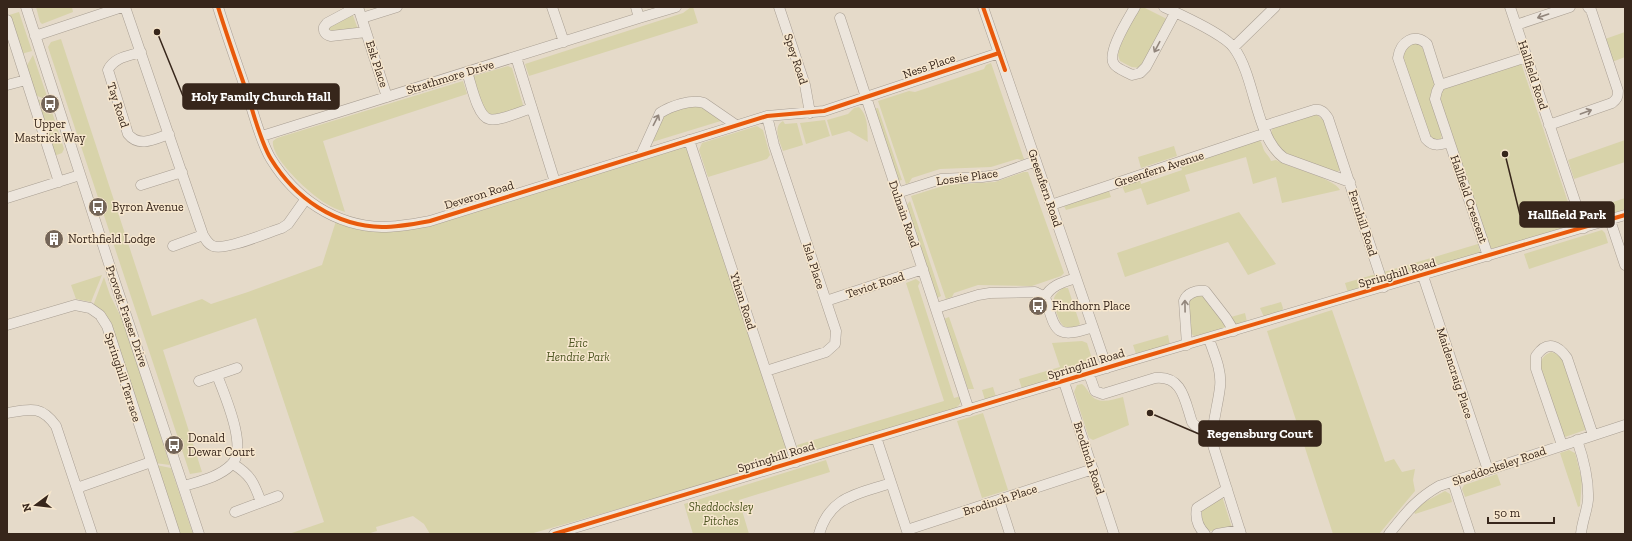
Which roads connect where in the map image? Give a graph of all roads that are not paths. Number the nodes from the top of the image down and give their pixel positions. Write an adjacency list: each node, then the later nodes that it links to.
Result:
1 (26, 7): 25 (street, Provost Fraser Drive)
2 (122, 7): 25 (street)
3 (126, 7): 28 (street)
4 (218, 7): 45 (street, Deveron Road)
5 (357, 7): 19 (street, Esk Place); 24 (street, Esk Place)
6 (397, 7): 19 (street)
7 (552, 7): 26 (street)
8 (636, 7): 20 (street)
9 (676, 7): 20 (street, Strathmore Drive)
10 (779, 7): 39 (street, Spey Road)
11 (983, 7): 29 (street, Greenfern Road)
12 (1135, 7): 18 (street, one-way to 12)
13 (1164, 7): 18 (street, Fernhill Road)
14 (1275, 7): 27 (street)
15 (1510, 7): 23 (street, Hallfield Road)
16 (1570, 7): 23 (street, Hallfield Road, one-way to 23)
17 (1588, 7): 42 (street, Hallfield Road, one-way to 17)
18 (1176, 13): 27 (street, Fernhill Road)
19 (362, 18): 24 (street, Esk Place)
20 (639, 18): 26 (street, Strathmore Drive)
21 (840, 18): 37 (street, Dulnain Road)
22 (7, 20): 33 (street)
23 (1516, 25): 31 (street, Hallfield Road)
24 (366, 32): 36 (street, Esk Place)
25 (35, 36): 51 (street, Provost Fraser Drive)
26 (564, 42): 30 (street, Strathmore Drive)
27 (1234, 47): 43 (street, Fernhill Road)
28 (141, 52): 44 (street); 44 (street, Tay Road)
29 (999, 53): 37 (street, Ness Place); 49 (street, Greenfern Road)
30 (516, 56): 32 (street, Strathmore Drive); 38 (street)
31 (1527, 57): 35 (street); 42 (street, Hallfield Road)
32 (467, 72): 36 (street, Strathmore Drive); 38 (street)
33 (26, 80): 34 (street); 52 (street)
34 (7, 85)
35 (1440, 85): 47 (street, Hallfield Crescent); 47 (street, Hallfield Crescent)
36 (387, 97): 45 (street, Strathmore Drive)
37 (866, 98): 39 (street, Deveron Road); 56 (street, Dulnain Road)
38 (532, 108): 53 (street)
39 (810, 113): 40 (street, Deveron Road)
40 (767, 116): 41 (street, Deveron Road); 72 (street, Isla Place)
41 (736, 125): 46 (street, Deveron Road); 48 (street, one-way to 41)
42 (1550, 125): 62 (street, Hallfield Road)
43 (1265, 130): 54 (street, Fernhill Road); 54 (street, Fernhill Road); 59 (street, Greenfern Avenue)
44 (169, 134): 50 (street)
45 (262, 136): 58 (street, Deveron Road)
46 (690, 140): 48 (street, Deveron Road); 81 (street, Ythan Road)
47 (1449, 142): 65 (street, Hallfield Crescent)
48 (640, 155): 53 (street, Deveron Road)
49 (1036, 161): 56 (street, Lossie Place); 59 (street, Greenfern Road)
50 (182, 172): 55 (street); 63 (street)
51 (80, 175): 52 (street); 101 (street, Provost Fraser Drive)
52 (59, 182): 57 (street)
53 (555, 182): 58 (street, Deveron Road)
54 (1350, 182): 70 (street, Fernhill Road)
55 (141, 185)
56 (897, 193): 67 (street, Dulnain Road)
57 (7, 198)
58 (305, 200): 63 (street)
59 (1051, 205): 69 (street, Greenfern Road)
60 (1625, 216): 61 (street, Springhill Road)
61 (1610, 220): 62 (street, Springhill Road); 66 (street)
62 (1584, 228): 65 (street, Springhill Road)
63 (203, 235): 64 (street)
64 (173, 246)
65 (1488, 256): 68 (street, Springhill Road)
66 (1625, 265)
67 (923, 269): 72 (street, Teviot Road); 73 (street, Dulnain Road)
68 (1423, 276): 70 (street, Springhill Road); 98 (street, Maidencraig Place)
69 (1076, 278): 71 (street); 75 (street, Greenfern Road)
70 (1384, 287): 76 (street, Springhill Road)
71 (1045, 297): 73 (street); 75 (street)
72 (826, 301): 81 (street, Isla Place)
73 (936, 308): 86 (street, Dulnain Road)
74 (7, 325): 94 (street, Springhill Terrace)
75 (1093, 327): 80 (street, Greenfern Road)
76 (1234, 331): 77 (street, Springhill Road); 78 (street, one-way to 76)
77 (1209, 339): 78 (street, Springhill Road); 89 (street)
78 (1187, 345): 80 (street, Springhill Road)
79 (237, 368): 83 (street)
80 (1107, 368): 82 (street, Springhill Road)
81 (766, 371): 95 (street, Ythan Road)
82 (1089, 374): 85 (street, Springhill Road); 89 (street)
83 (217, 375): 84 (street); 96 (street)
84 (199, 381)
85 (1064, 382): 86 (street, Springhill Road); 97 (street, Brodinch Road)
86 (969, 410): 91 (street, Springhill Road)
87 (7, 414): 102 (street)
88 (1625, 425): 90 (street, Sheddocksley Road)
89 (1212, 430): 103 (street)
90 (1593, 435): 92 (street, Sheddocksley Road); 93 (street)
91 (876, 437): 95 (street, Springhill Road); 100 (street)
92 (1577, 440): 93 (street, Sheddocksley Road); 121 (street)
93 (1562, 445): 98 (street, Sheddocksley Road)
94 (151, 462): 102 (street); 111 (street, Springhill Terrace)
95 (796, 462): 113 (street, Springhill Road)
96 (233, 464): 101 (street); 106 (street)
97 (1093, 469): 105 (street, Brodinch Place); 116 (street, Brodinch Road)
98 (1488, 470): 99 (street, Sheddocksley Road)
99 (1453, 482): 119 (street, Sheddocksley Road); 120 (street)
100 (891, 483): 108 (street); 114 (street)
101 (184, 486): 112 (street, Provost Fraser Drive)
102 (77, 488): 110 (street)
103 (1227, 489): 109 (street); 117 (street)
104 (278, 496): 106 (street)
105 (999, 500): 108 (street, Brodinch Place); 115 (street)
106 (261, 502): 107 (street)
107 (235, 512)
108 (908, 532)
109 (1241, 532): 118 (street)
110 (92, 534)
111 (175, 534)
112 (199, 534)
113 (554, 534)
114 (819, 534)
115 (1010, 534)
116 (1114, 534)
117 (1205, 534)
118 (1217, 534)
119 (1389, 534)
120 (1470, 534)
121 (1581, 534)

